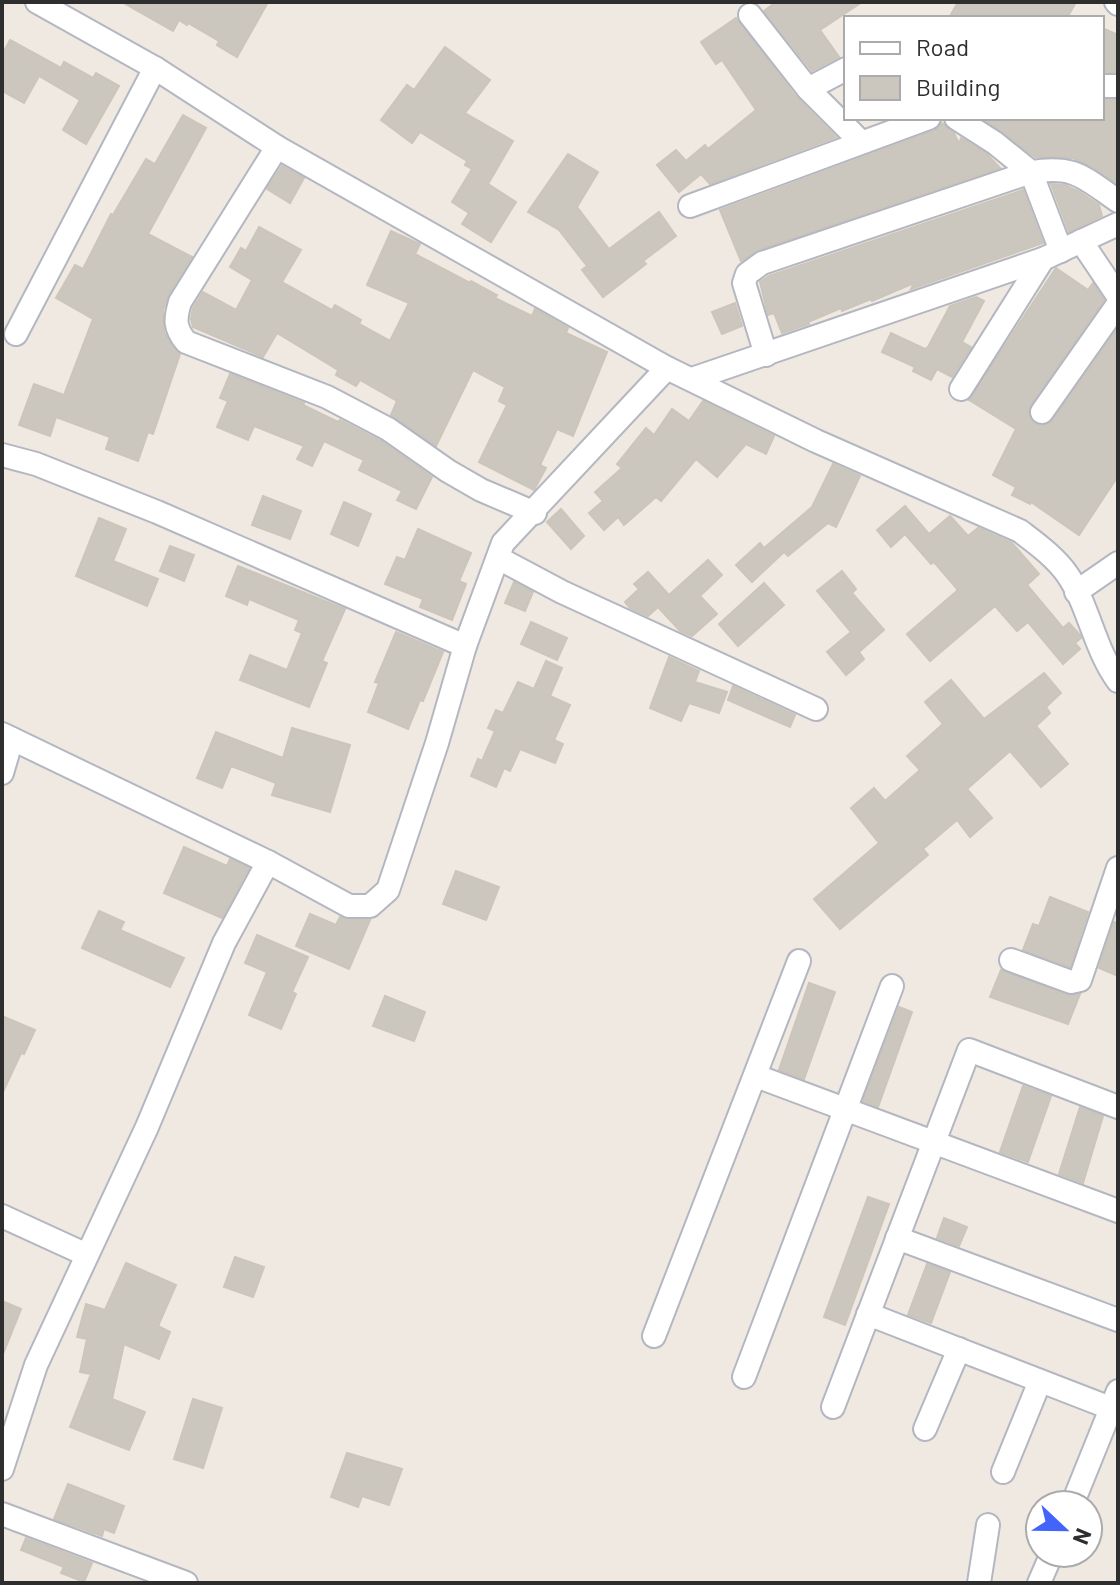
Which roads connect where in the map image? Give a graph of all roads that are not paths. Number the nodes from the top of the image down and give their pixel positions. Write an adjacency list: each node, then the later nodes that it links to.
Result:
1 (37, 2): 3 (street)
2 (750, 15): 5 (street)
3 (155, 68): 9 (street); 17 (street)
4 (844, 70): 5 (street)
5 (808, 89): 8 (street)
6 (923, 120): 8 (street)
7 (959, 120): 10 (street)
8 (861, 142): 12 (street)
9 (277, 147): 19 (street); 24 (street)
10 (1031, 172): 11 (street); 14 (street); 18 (street)
11 (1118, 201)
12 (690, 206)
13 (1118, 224): 14 (street)
14 (1061, 250): 15 (street); 18 (street); 21 (street)
15 (1118, 296)
16 (1118, 304): 22 (street)
17 (16, 334)
18 (766, 355): 20 (street)
19 (667, 368): 20 (street); 24 (street)
20 (692, 379): 27 (street)
21 (961, 389)
22 (1042, 412)
23 (2, 455): 28 (street)
24 (535, 513): 25 (street)
25 (498, 558): 28 (street); 30 (street)
26 (1118, 563): 27 (street)
27 (1076, 592): 29 (street)
28 (465, 646): 33 (street)
29 (1118, 681)
30 (816, 709)
31 (7, 737): 32 (street); 33 (street)
32 (2, 773)
33 (268, 862): 46 (street)
34 (1118, 868): 35 (street)
35 (1108, 932): 36 (street)
36 (1011, 960)
37 (799, 961): 39 (street)
38 (892, 986): 41 (street)
39 (756, 1076): 41 (street); 49 (street)
40 (1118, 1107): 42 (street)
41 (845, 1109): 42 (street); 51 (street)
42 (933, 1142): 43 (street); 45 (street)
43 (1118, 1211)
44 (2, 1216): 46 (street)
45 (897, 1238): 47 (street); 48 (street)
46 (87, 1255): 56 (street)
47 (868, 1314): 50 (street); 54 (street)
48 (1118, 1320)
49 (654, 1336)
50 (959, 1349): 52 (street); 55 (street)
51 (744, 1377)
52 (1040, 1381): 53 (street); 57 (street)
53 (1116, 1404): 58 (street)
54 (833, 1407)
55 (925, 1429)
56 (2, 1469)
57 (1003, 1472)
58 (1079, 1489)
59 (2, 1514): 61 (street)
60 (988, 1525): 62 (street)
61 (186, 1583)
62 (979, 1583)

